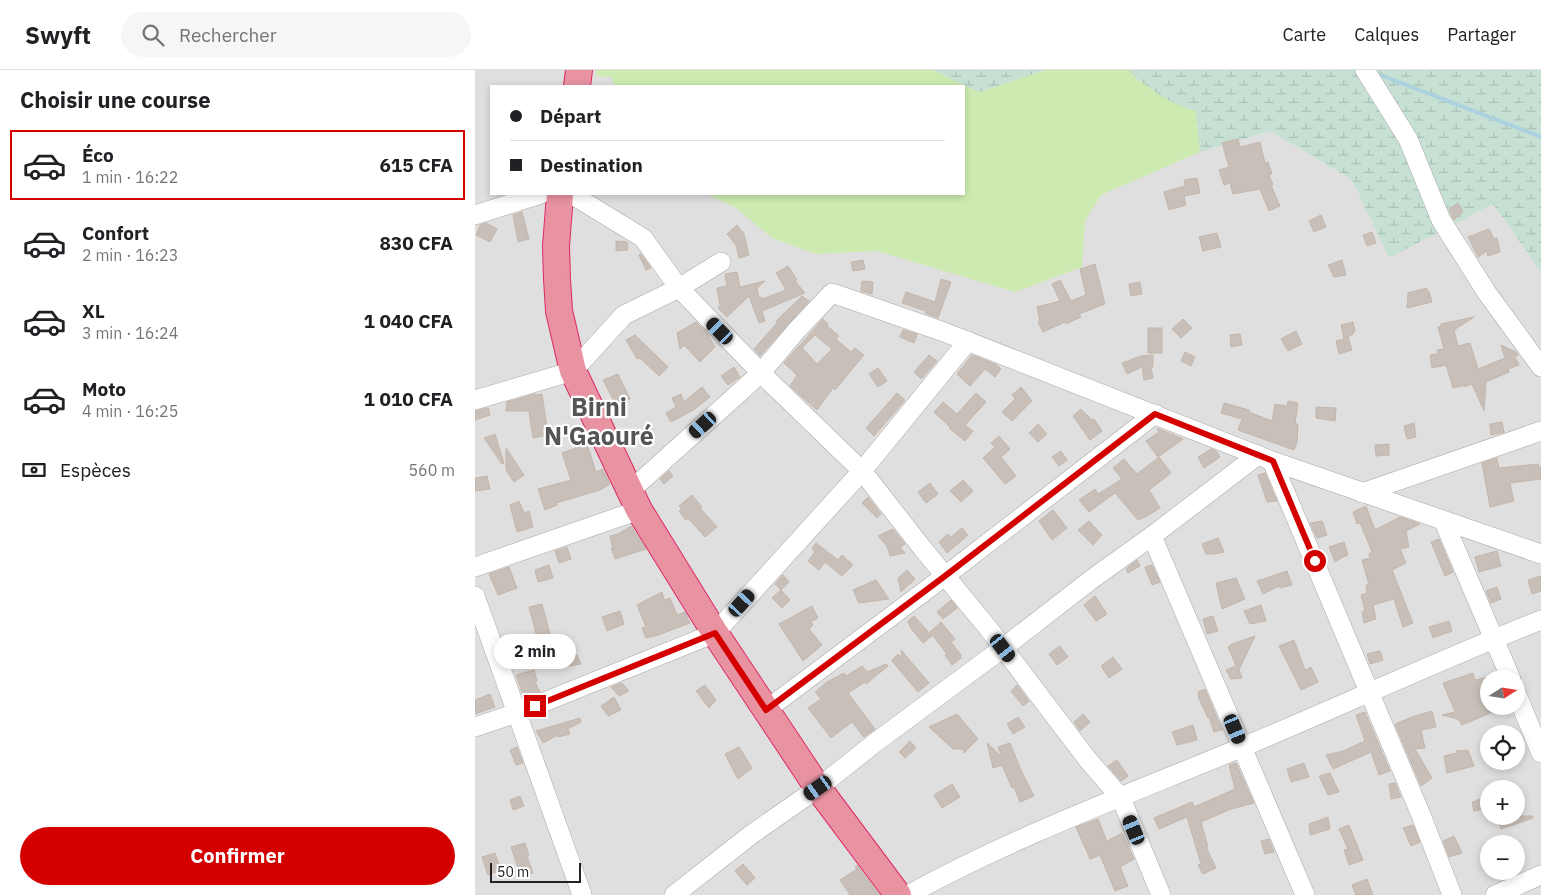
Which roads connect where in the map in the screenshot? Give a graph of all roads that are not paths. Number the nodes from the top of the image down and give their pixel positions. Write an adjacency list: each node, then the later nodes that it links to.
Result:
1 (579, 70): 3 (highway)
2 (1365, 70): 11 (street)
3 (577, 85)
4 (538, 195): 7 (street)
5 (560, 195): 12 (highway)
6 (573, 195): 9 (street)
7 (475, 215)
8 (721, 262): 9 (street)
9 (679, 288): 12 (street); 13 (street)
10 (968, 341): 13 (street); 15 (street); 18 (street)
11 (1541, 367)
12 (573, 371): 14 (street); 20 (highway)
13 (761, 373): 18 (street); 20 (street)
14 (475, 400)
15 (1155, 414): 17 (street); 25 (street)
16 (1541, 431): 19 (street)
17 (1265, 458): 19 (street); 22 (street); 32 (street)
18 (862, 471): 25 (street); 28 (street)
19 (1362, 493): 21 (street)
20 (634, 500): 24 (street); 28 (highway)
21 (1444, 522): 23 (street); 29 (street)
22 (1152, 536): 30 (street); 37 (street)
23 (1541, 554)
24 (475, 567)
25 (945, 576): 30 (street); 33 (street)
26 (475, 596): 34 (street)
27 (1541, 620): 29 (street)
28 (715, 633): 33 (highway); 34 (street)
29 (1494, 639): 31 (street); 32 (street)
30 (1003, 648): 39 (street); 40 (street)
31 (1507, 670)
32 (1370, 693): 37 (street); 48 (street)
33 (766, 710): 39 (highway)
34 (517, 713): 36 (street); 42 (street)
35 (1525, 715): 38 (street)
36 (475, 726)
37 (1242, 747): 40 (street); 47 (street)
38 (1541, 753)
39 (818, 788): 43 (street); 44 (highway)
40 (1121, 798): 45 (street); 46 (street)
41 (1541, 875): 49 (street)
42 (581, 895)
43 (674, 895)
44 (898, 895)
45 (908, 895)
46 (1161, 895)
47 (1305, 895)
48 (1452, 895)
49 (1495, 895)

